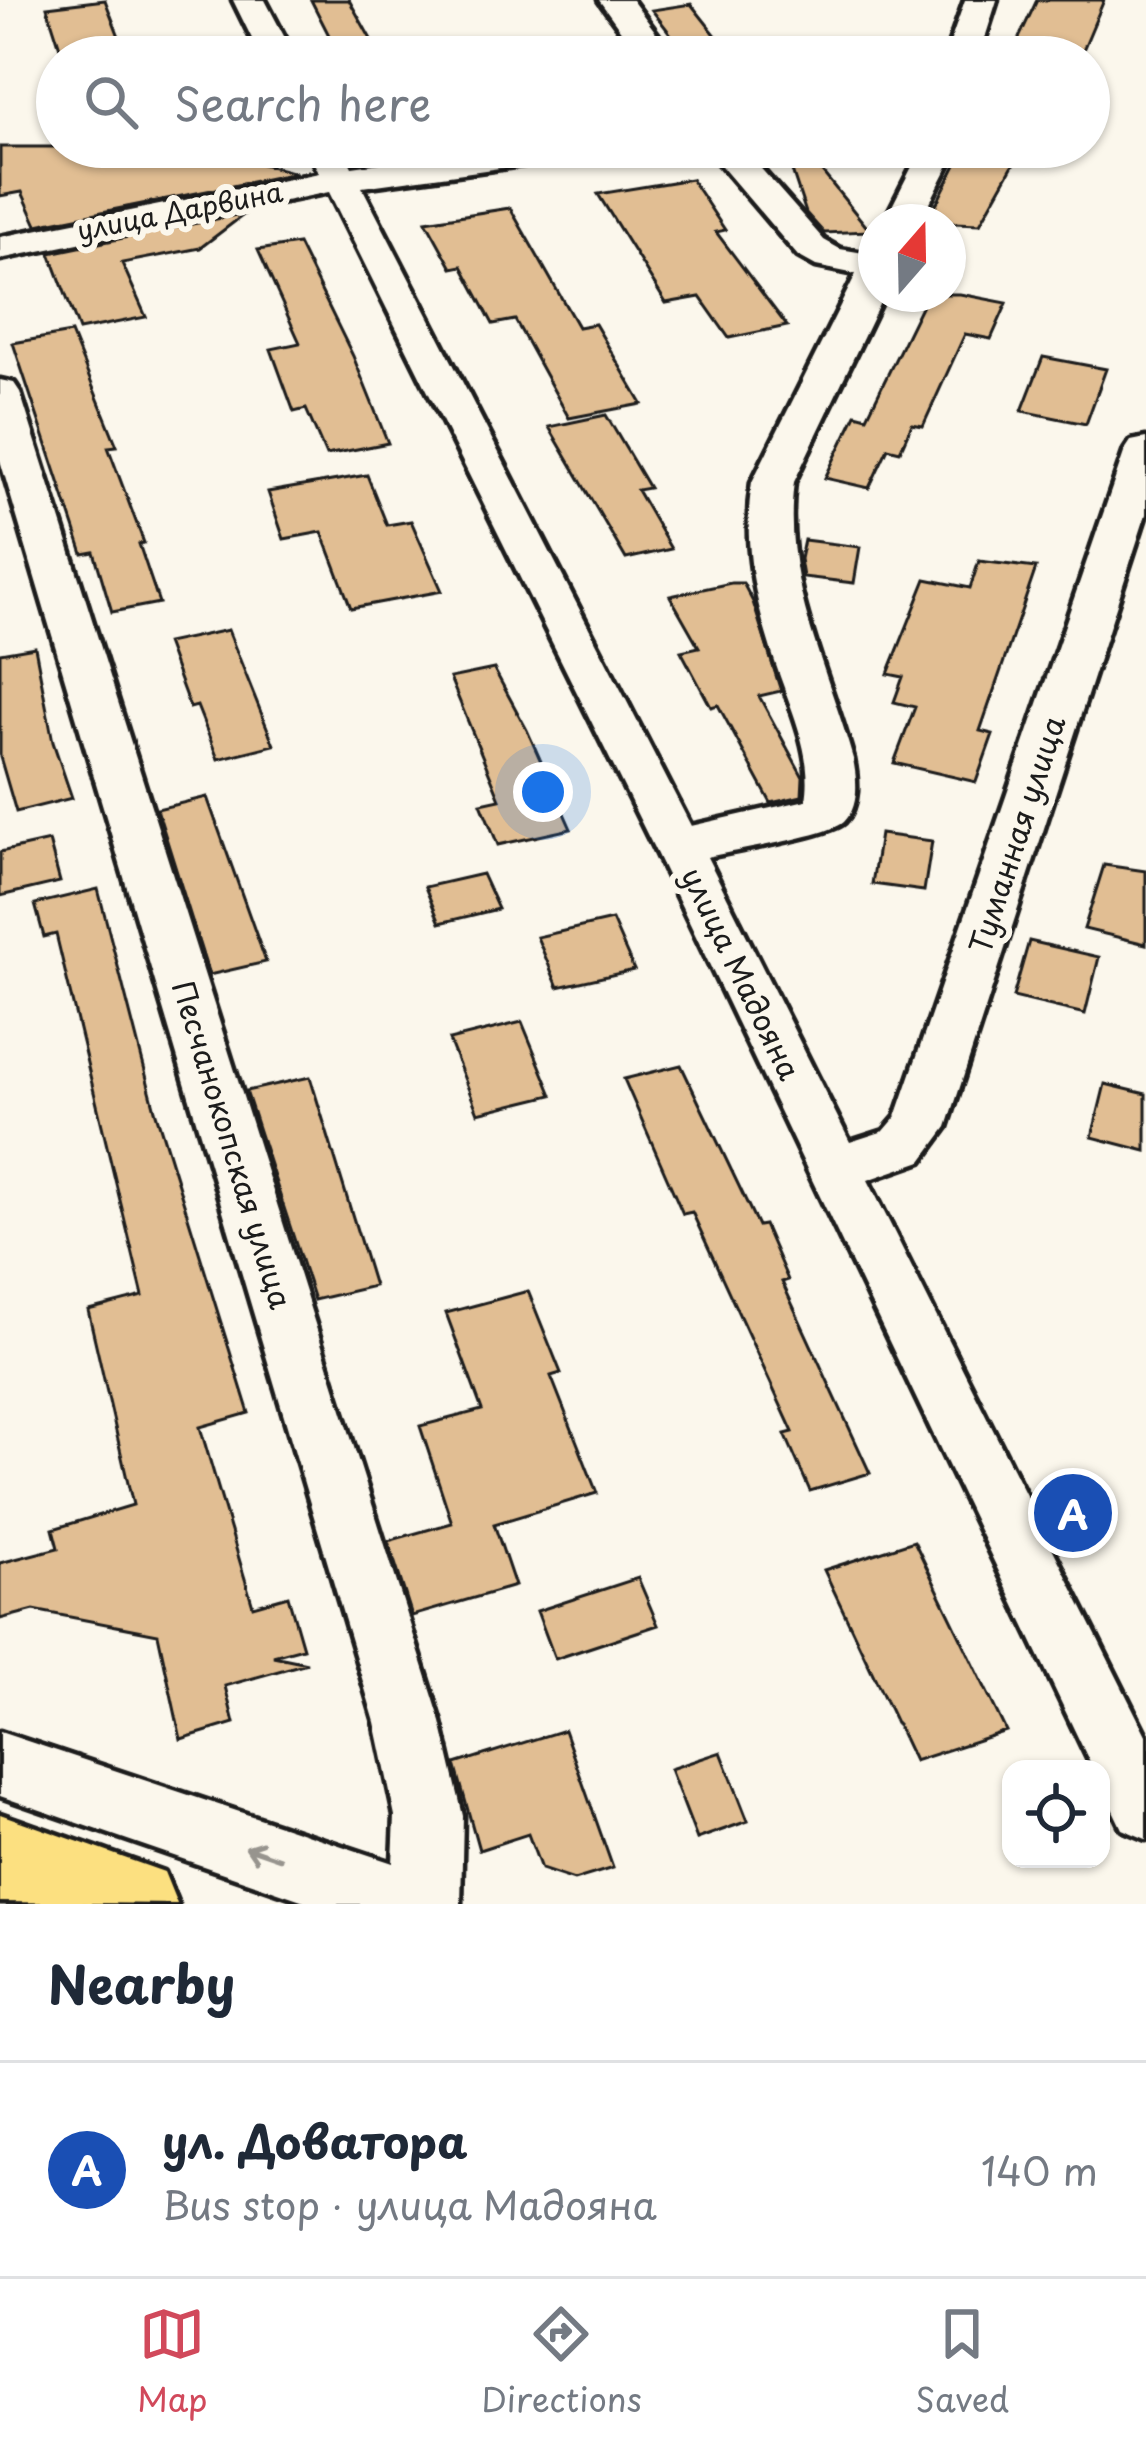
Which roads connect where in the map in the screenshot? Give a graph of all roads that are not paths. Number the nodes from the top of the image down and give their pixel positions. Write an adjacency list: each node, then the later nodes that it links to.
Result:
1 (249, 0): 4 (street)
2 (615, 0): 5 (street)
3 (976, 3): 6 (street)
4 (267, 36)
5 (641, 36)
6 (967, 36)
7 (313, 168): 12 (street, улица Дарвина)
8 (336, 168): 17 (street, улица Мадояна)
9 (741, 168): 13 (street)
10 (929, 168): 11 (street)
11 (911, 204)
12 (0, 248)
13 (858, 265)
14 (858, 306): 17 (street)
15 (0, 392): 24 (street, Песчанокопская улица)
16 (1146, 450): 18 (street, Туманная улица)
17 (677, 846): 18 (street, улица Мадояна)
18 (836, 1169): 20 (street, улица Мадояна)
19 (0, 1764): 23 (street, one-way to 19)
20 (1146, 1806)
21 (0, 1858): 22 (main road)
22 (132, 1904)
23 (413, 1904)
24 (426, 1904)

